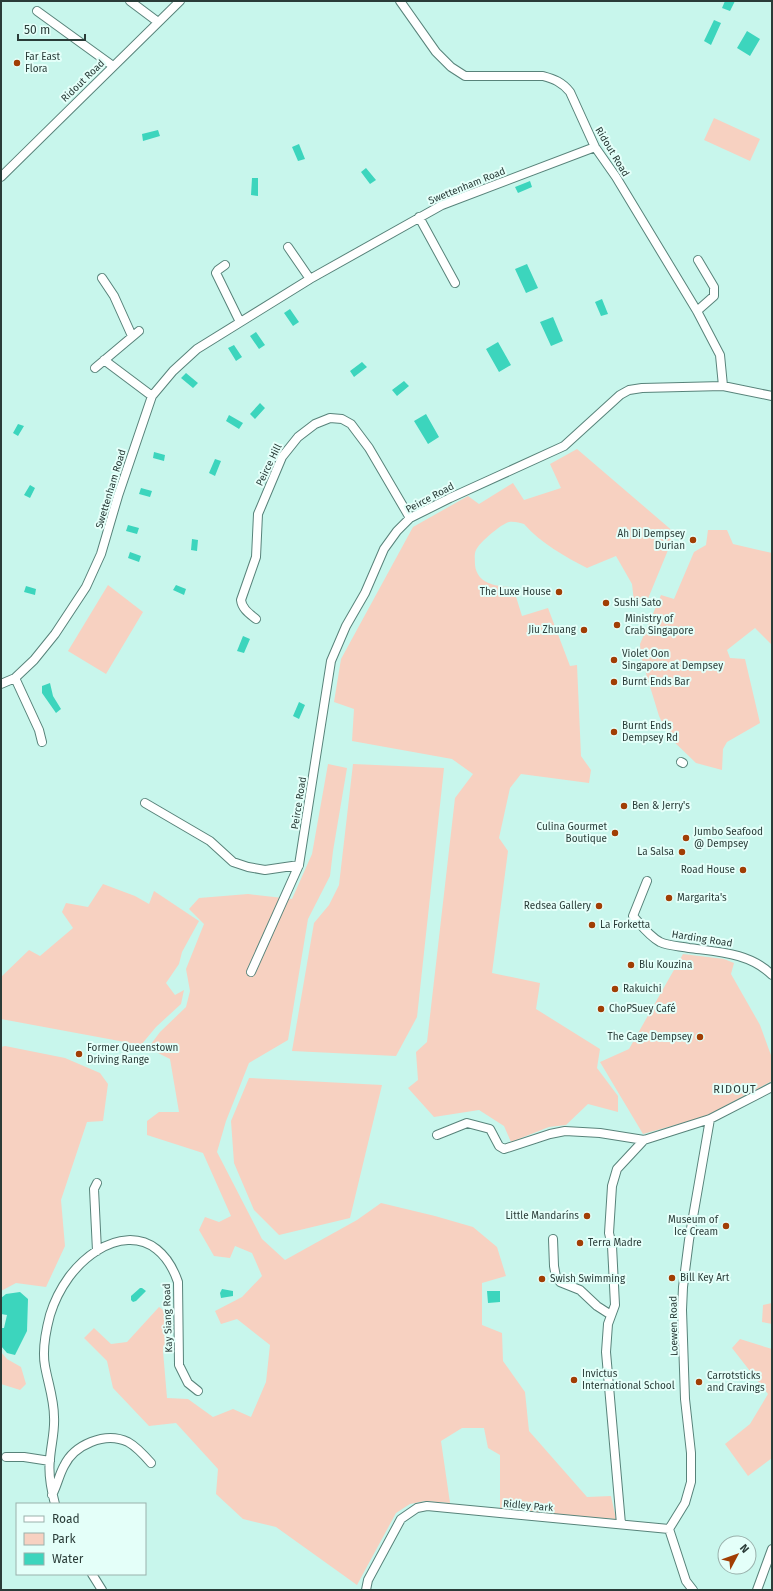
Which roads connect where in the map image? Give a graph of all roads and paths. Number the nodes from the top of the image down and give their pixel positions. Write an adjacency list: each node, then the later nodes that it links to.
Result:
1 (130, 1): 5 (street)
2 (180, 1): 5 (street, Ridout Road)
3 (400, 1): 7 (street, Ridout Road)
4 (37, 10): 6 (street)
5 (158, 22): 6 (street, Ridout Road)
6 (113, 66): 8 (street, Ridout Road)
7 (595, 147): 9 (street, Swettenham Road); 16 (street, Ridout Road)
8 (1, 177)
9 (419, 217): 14 (street, Swettenham Road); 15 (street)
10 (288, 247): 14 (street)
11 (698, 260): 16 (street)
12 (225, 265): 17 (street)
13 (102, 278): 18 (street)
14 (310, 279): 17 (street, Swettenham Road)
15 (455, 283)
16 (697, 311): 20 (street, Ridout Road)
17 (240, 322): 21 (street, Swettenham Road)
18 (104, 360): 19 (street); 21 (street)
19 (95, 368)
20 (723, 386): 22 (street, Peirce Road); 23 (street, Peirce Road)
21 (152, 396): 25 (street, Swettenham Road)
22 (772, 396)
23 (410, 518): 24 (street, Peirce Hill); 29 (street, Peirce Road)
24 (256, 619)
25 (15, 678): 26 (street, Swettenham Road); 27 (street)
26 (1, 684)
27 (42, 742)
28 (144, 803): 29 (street)
29 (299, 865): 31 (street, Peirce Road)
30 (647, 881): 32 (street, Harding Road)
31 (251, 972)
32 (772, 975)
33 (772, 1087): 34 (street)
34 (710, 1119): 36 (street); 48 (street, Loewen Road)
35 (437, 1135): 36 (street)
36 (644, 1140): 40 (street)
37 (97, 1183): 39 (street)
38 (553, 1239): 40 (street)
39 (97, 1251): 41 (street, Kay Siang Road); 43 (street, Kay Siang Road)
40 (612, 1315): 47 (street)
41 (198, 1392)
42 (6, 1457): 43 (street)
43 (50, 1461): 45 (street, Kay Siang Road)
44 (151, 1463): 45 (street)
45 (52, 1495): 46 (street, Kay Siang Road)
46 (55, 1503)
47 (621, 1524): 48 (street, Ridley Park); 52 (street, Ridley Park)
48 (669, 1528): 53 (street)
49 (772, 1549): 54 (street)
50 (93, 1575): 51 (street)
51 (102, 1590)
52 (366, 1590)
53 (693, 1590)
54 (757, 1590)

